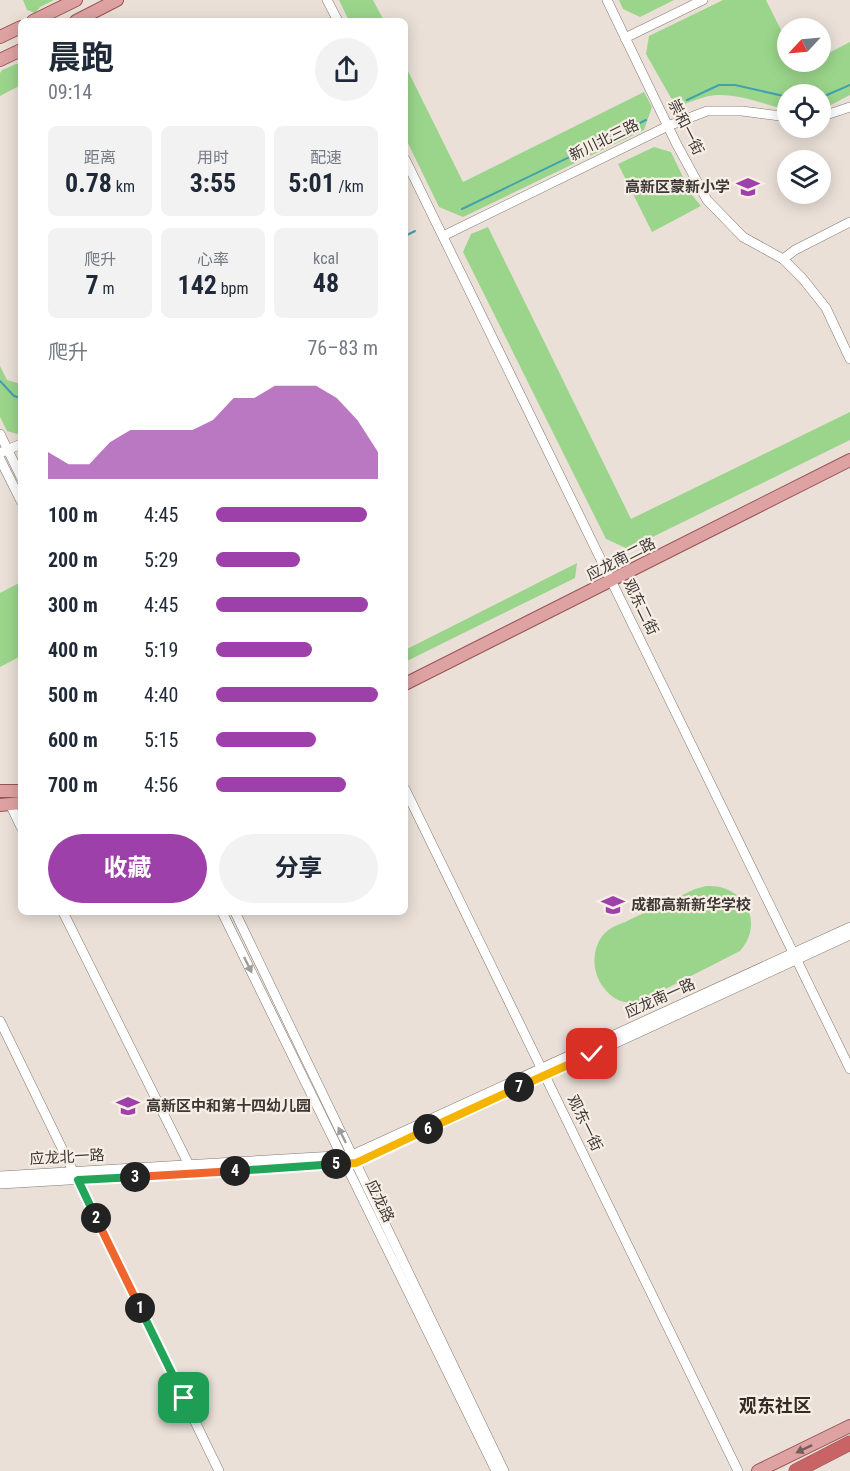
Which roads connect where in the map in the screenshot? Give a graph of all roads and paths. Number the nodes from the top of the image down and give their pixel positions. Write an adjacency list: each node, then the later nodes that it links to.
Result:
1 (75, 0): 6 (main road)
2 (117, 0): 7 (main road)
3 (327, 0): 8 (street)
4 (607, 0): 11 (street, 崇和一街)
5 (703, 0): 11 (street)
6 (39, 18)
7 (82, 18)
8 (336, 18)
9 (18, 28): 10 (main road)
10 (0, 37)
11 (625, 38): 17 (street, 崇和一街)
12 (18, 51): 13 (main road)
13 (0, 60)
14 (850, 107): 15 (street)
15 (831, 113)
16 (777, 116): 17 (street, 新川北三路)
17 (668, 126): 20 (street, 新川北三路); 21 (street, 崇和一街)
18 (408, 165): 20 (street, 观东二街)
19 (850, 222): 21 (street)
20 (443, 236): 31 (street, 观东二街)
21 (783, 259): 22 (street, 崇和一街)
22 (850, 359)
23 (0, 434): 25 (street)
24 (18, 445): 25 (street)
25 (4, 452): 29 (street)
26 (850, 452): 31 (main road, 应龙南二路)
27 (0, 459): 30 (street)
28 (850, 460): 31 (main road, 应龙南二路)
29 (18, 473)
30 (18, 495)
31 (609, 577): 32 (main road, 应龙南二路); 33 (main road, 应龙南二路); 44 (street, 观东二街)
32 (408, 675)
33 (408, 682)
34 (0, 791): 35 (main road)
35 (18, 791)
36 (408, 795): 47 (street, 观东一街)
37 (10, 804): 38 (street)
38 (18, 821)
39 (64, 915): 49 (street)
40 (224, 915): 48 (street, 应龙路, one-way to 48)
41 (236, 915): 48 (street, 应龙路, one-way to 41)
42 (850, 927): 44 (street, 应龙南一路)
43 (850, 935): 44 (street, 应龙南一路)
44 (795, 957): 46 (street, 观东二街); 47 (street, 应龙南一路)
45 (0, 1021): 51 (street)
46 (850, 1069)
47 (544, 1072): 48 (street, 应龙南一路); 59 (street, 观东一街)
48 (349, 1160): 49 (street, 应龙北一路); 51 (street, 应龙北一路); 57 (street, 应龙路); 58 (street, 应龙路)
49 (189, 1165): 51 (street, 应龙北一路)
50 (0, 1176): 51 (street, 应龙北一路)
51 (76, 1176): 52 (street, 应龙北一路); 56 (street)
52 (0, 1184)
53 (850, 1426): 60 (main road, one-way to 60)
54 (850, 1443): 61 (highway)
55 (850, 1454): 62 (highway)
56 (219, 1471)
57 (496, 1471)
58 (504, 1471)
59 (738, 1471)
60 (758, 1471)
61 (796, 1471)
62 (815, 1471)

